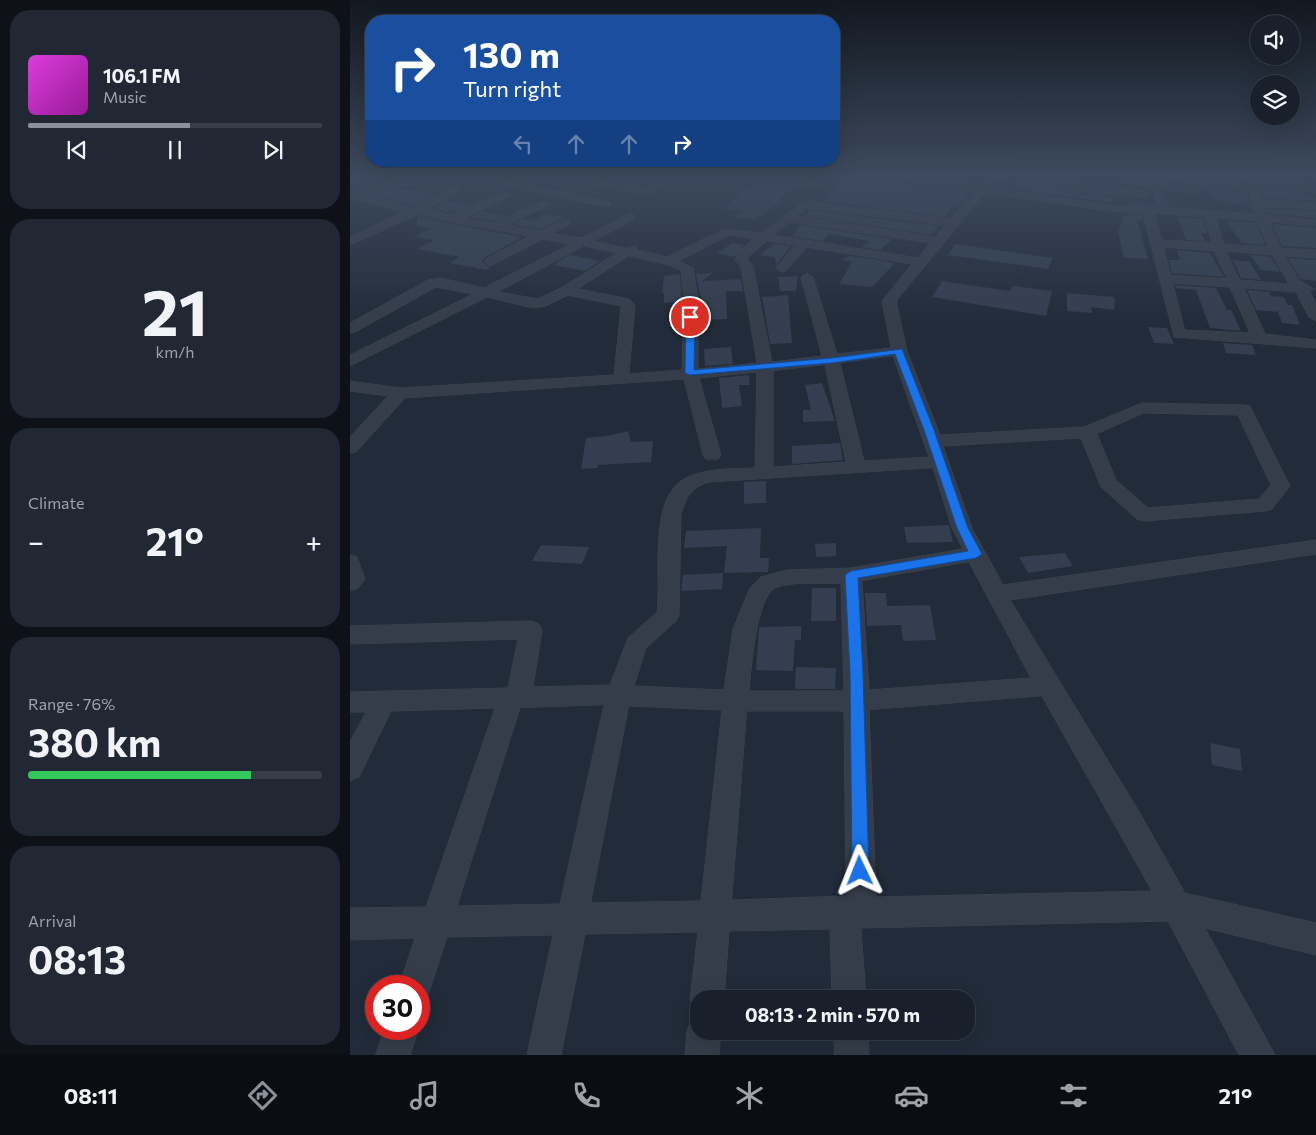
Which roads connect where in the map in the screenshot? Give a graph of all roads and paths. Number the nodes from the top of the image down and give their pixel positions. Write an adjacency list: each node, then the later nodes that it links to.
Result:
1 (384, 226): 14 (street)
2 (495, 226): 13 (street)
3 (556, 226): 13 (street)
4 (612, 226): 16 (street)
5 (777, 226): 11 (street)
6 (821, 226): 21 (street)
7 (950, 226): 21 (street)
8 (1152, 226): 18 (street)
9 (1212, 226): 20 (street)
10 (1265, 226): 22 (street)
11 (769, 233): 19 (street); 21 (street); 25 (street); 42 (street)
12 (350, 234): 14 (street)
13 (537, 235): 16 (street); 26 (street)
14 (364, 236): 15 (street)
15 (350, 241)
16 (581, 242): 23 (street); 34 (street)
17 (642, 242): 23 (street)
18 (1156, 243): 20 (street); 29 (street)
19 (803, 244): 21 (street); 27 (street)
20 (1219, 248): 22 (street); 30 (street)
21 (929, 252): 39 (street)
22 (1277, 252): 24 (street); 31 (street)
23 (628, 253): 25 (street); 32 (street)
24 (1316, 254)
25 (669, 261): 43 (street)
26 (490, 262)
27 (782, 268)
28 (807, 277): 40 (street)
29 (1165, 278): 30 (street); 37 (street)
30 (1234, 283): 31 (street); 37 (street)
31 (1301, 289): 33 (street); 35 (street)
32 (566, 290): 34 (street); 44 (street)
33 (1316, 290)
34 (485, 292): 36 (street); 41 (street)
35 (1316, 317)
36 (350, 329)
37 (1259, 338): 38 (street)
38 (1316, 344)
39 (899, 351): 40 (street); 48 (street)
40 (832, 360): 42 (street); 52 (street)
41 (350, 361)
42 (765, 366): 43 (street); 53 (street)
43 (690, 373): 44 (street); 50 (street)
44 (621, 378): 46 (street)
45 (350, 386): 46 (street)
46 (400, 393): 49 (street)
47 (1087, 432): 47 (street); 48 (street)
48 (933, 440): 51 (street)
49 (350, 448)
50 (712, 455)
51 (940, 462): 52 (street); 55 (street)
52 (856, 468): 53 (street)
53 (764, 473): 62 (street)
54 (1316, 547): 59 (street)
55 (976, 554): 57 (street); 59 (street)
56 (350, 562): 58 (street)
57 (851, 575): 65 (street); 66 (street)
58 (350, 583)
59 (996, 594): 61 (street)
60 (350, 635): 63 (street)
61 (1048, 686): 66 (street); 69 (street)
62 (619, 695): 63 (street); 65 (street); 72 (street)
63 (515, 697): 64 (street); 73 (street)
64 (384, 700): 67 (street); 68 (street)
65 (735, 701): 66 (street); 71 (street)
66 (856, 701): 70 (street)
67 (350, 702)
68 (350, 770)
69 (1176, 906): 70 (street); 75 (street); 86 (street)
70 (845, 912): 71 (street); 78 (street)
71 (715, 915): 72 (street); 77 (street)
72 (572, 918): 73 (street); 83 (street)
73 (435, 921): 74 (street); 76 (street)
74 (350, 924)
75 (1316, 939)
76 (418, 975)
77 (708, 990)
78 (849, 990)
79 (398, 1040): 82 (street)
80 (703, 1040): 84 (street)
81 (851, 1040): 85 (street)
82 (393, 1055)
83 (544, 1055)
84 (702, 1055)
85 (852, 1055)
86 (1258, 1055)

